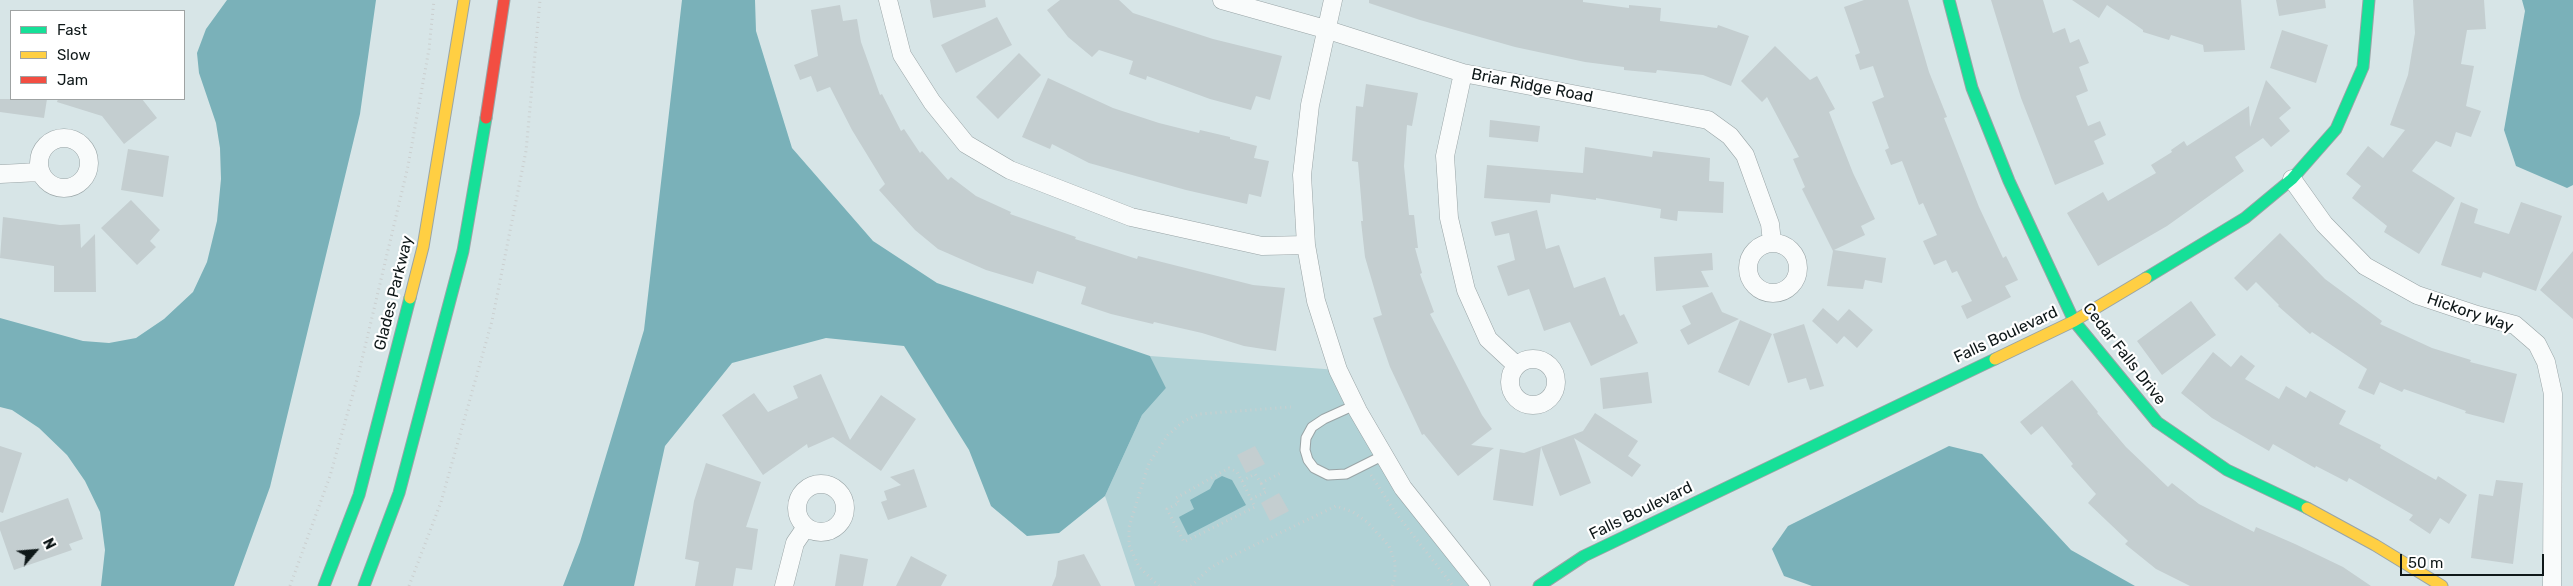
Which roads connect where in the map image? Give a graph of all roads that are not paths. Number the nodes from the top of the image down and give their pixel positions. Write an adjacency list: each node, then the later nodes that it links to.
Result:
1 (464, 0): 20 (street, Glades Parkway)
2 (504, 0): 21 (street)
3 (888, 0): 14 (street)
4 (1222, 0): 8 (street, Briar Ridge Road)
5 (1333, 0): 8 (street)
6 (1948, 0): 15 (street, Cedar Falls Drive)
7 (2369, 0): 12 (street, Falls Boulevard)
8 (1325, 29): 9 (street, Briar Ridge Road); 14 (street)
9 (1463, 73): 13 (street, Briar Ridge Road); 16 (street)
10 (40, 172): 11 (street)
11 (0, 174)
12 (2292, 178): 15 (street, Falls Boulevard); 26 (street, Hickory Way)
13 (1772, 242)
14 (1306, 244): 17 (street)
15 (2074, 321): 24 (street, Falls Boulevard); 25 (street, Cedar Falls Drive)
16 (1516, 365)
17 (1355, 404): 18 (street); 18 (lane)
18 (1384, 455): 23 (street)
19 (806, 527): 22 (street)
20 (324, 586)
21 (364, 586)
22 (784, 586)
23 (1481, 586)
24 (1539, 586)
25 (2442, 586)
26 (2552, 586)

